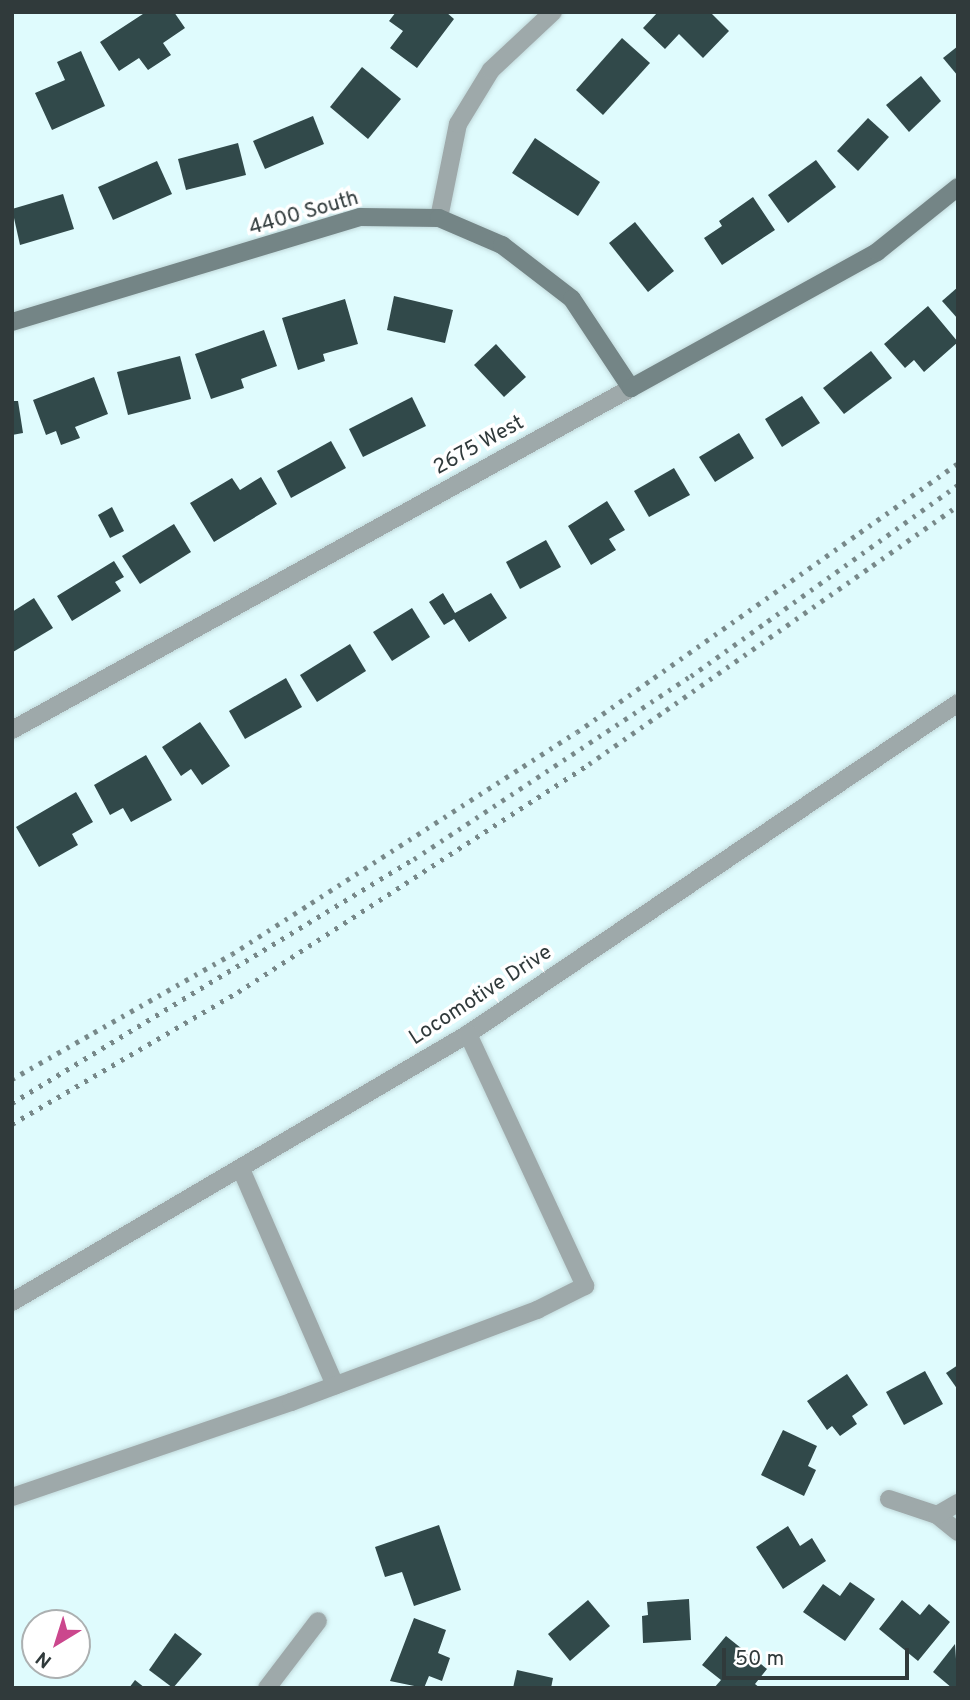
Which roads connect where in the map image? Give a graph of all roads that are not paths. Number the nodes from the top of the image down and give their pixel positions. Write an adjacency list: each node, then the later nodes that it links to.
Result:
1 (553, 12): 3 (street)
2 (958, 187): 5 (street, 2675 West)
3 (439, 218): 4 (street, 4400 South); 5 (street, 4400 South)
4 (12, 322)
5 (631, 388): 7 (street, 2675 West)
6 (958, 703): 8 (street, Locomotive Drive)
7 (12, 730)
8 (468, 1034): 9 (street, Locomotive Drive); 11 (street)
9 (241, 1169): 10 (street, Locomotive Drive); 11 (street)
10 (12, 1302)
11 (335, 1385): 12 (street)
12 (12, 1497)
13 (889, 1499): 15 (street)
14 (958, 1503): 15 (street)
15 (937, 1516): 16 (street)
16 (958, 1532)
17 (318, 1621): 18 (street)
18 (267, 1688)

